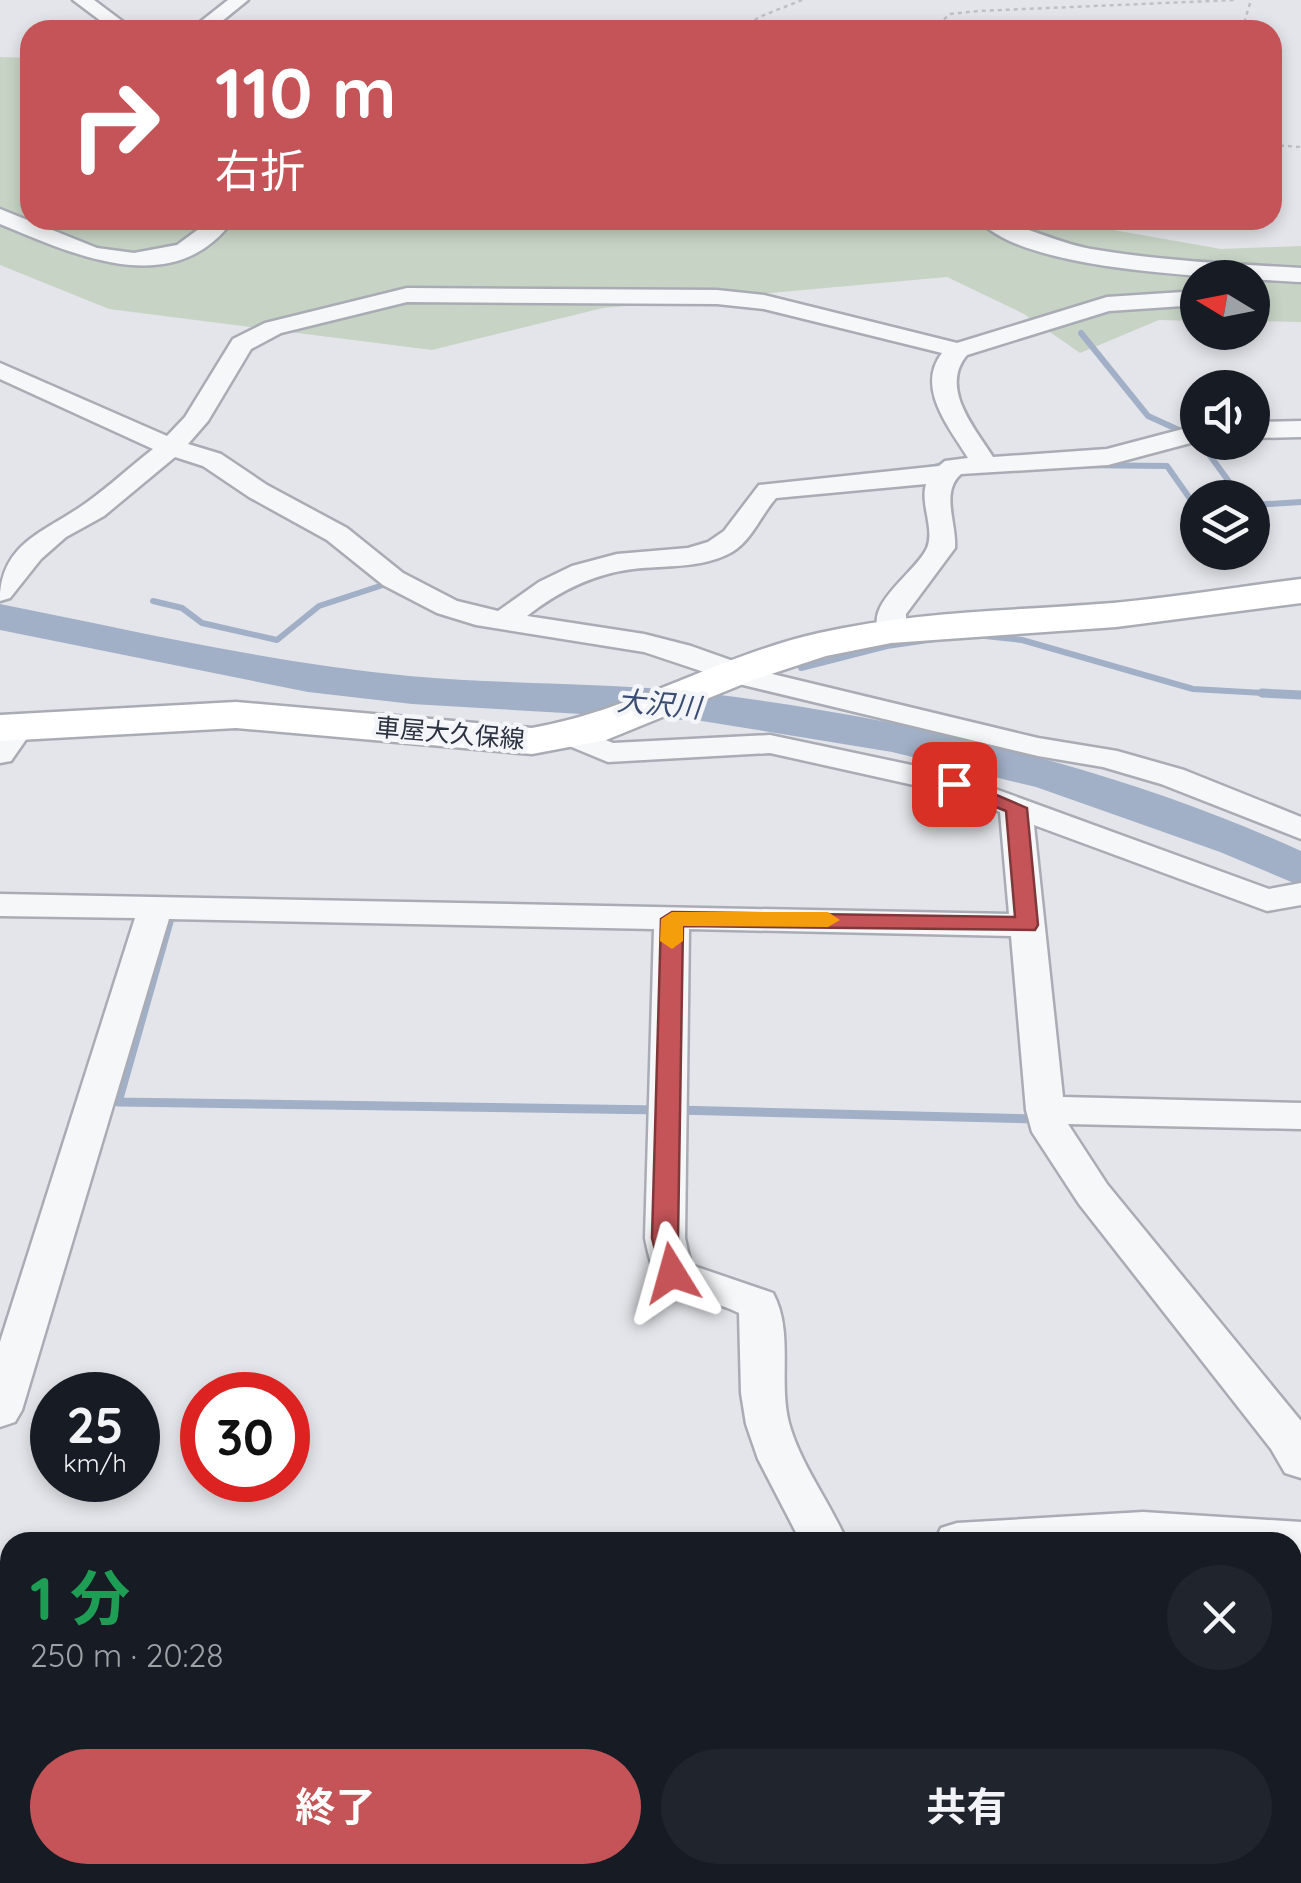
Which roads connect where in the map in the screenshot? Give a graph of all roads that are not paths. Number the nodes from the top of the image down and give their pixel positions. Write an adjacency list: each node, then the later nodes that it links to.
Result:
1 (82, 0): 3 (street)
2 (238, 0): 4 (street)
3 (110, 20)
4 (212, 20)
5 (35, 230): 6 (street)
6 (215, 230)
7 (1001, 230): 8 (street)
8 (1301, 275)
9 (1301, 292): 10 (street)
10 (1270, 293)
11 (1180, 299): 12 (street)
12 (958, 350): 17 (street); 18 (street)
13 (0, 370): 17 (street)
14 (1301, 429): 15 (street)
15 (1270, 430)
16 (1180, 438): 18 (street)
17 (171, 447): 20 (street); 22 (street)
18 (984, 462): 19 (street)
19 (942, 474): 22 (street); 23 (street)
20 (2, 588)
21 (1301, 592): 23 (main road, 車屋大久保線)
22 (505, 620): 24 (street)
23 (891, 630): 24 (main road, 車屋大久保線)
24 (729, 676): 25 (main road, 車屋大久保線); 28 (street)
25 (581, 733): 26 (main road, 車屋大久保線); 27 (street)
26 (6, 736)
27 (1016, 808): 29 (street); 33 (street)
28 (1301, 830)
29 (1290, 896)
30 (0, 906): 31 (street)
31 (153, 915): 32 (street); 36 (street)
32 (672, 919): 33 (street); 38 (street)
33 (1027, 925): 34 (street)
34 (1047, 1116): 35 (street); 37 (street)
35 (1301, 1116)
36 (0, 1410)
37 (1301, 1460)
38 (819, 1532)
39 (1126, 1532): 40 (street)
40 (1159, 1532)

